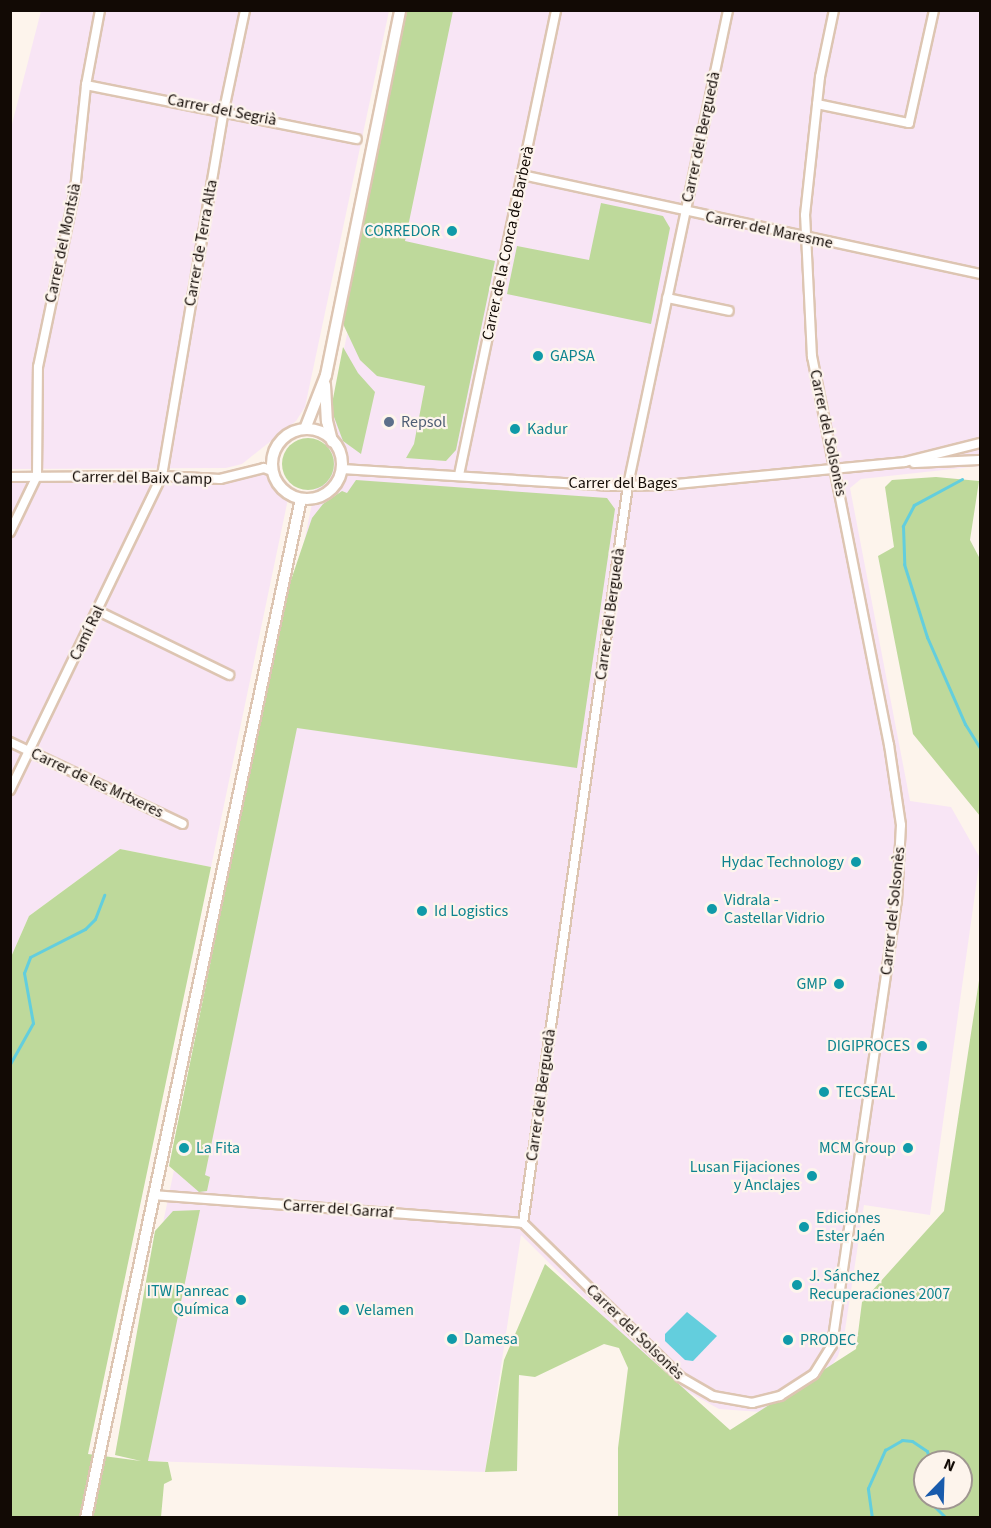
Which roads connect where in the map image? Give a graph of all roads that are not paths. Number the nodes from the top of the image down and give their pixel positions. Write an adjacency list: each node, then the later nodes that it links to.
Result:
1 (100, 10): 8 (street, Carrer del Montsià)
2 (245, 10): 10 (street, Carrer de Terra Alta)
3 (400, 10): 18 (street)
4 (556, 10): 12 (street, Carrer de la Conca de Barberà)
5 (728, 10): 13 (street, Carrer del Berguedà)
6 (834, 10): 9 (street, Carrer del Solsonès)
7 (934, 10): 9 (street)
8 (86, 85): 10 (street, Carrer del Segrià); 27 (street, Carrer del Montsià)
9 (817, 104): 14 (street, Carrer del Solsonès)
10 (224, 110): 11 (street, Carrer del Segrià); 28 (street, Carrer de Terra Alta)
11 (357, 139)
12 (522, 175): 13 (street, Carrer del Maresme); 29 (street, Carrer de la Conca de Barberà)
13 (684, 212): 14 (street, Carrer del Maresme); 16 (street, Carrer del Berguedà)
14 (805, 238): 15 (street, Carrer del Maresme); 25 (street, Carrer del Solsonès)
15 (981, 274)
16 (667, 298): 17 (street); 31 (street, Carrer del Berguedà)
17 (729, 310)
18 (326, 375): 19 (street); 20 (street)
19 (305, 429): 20 (street); 26 (street)
20 (332, 441): 24 (street)
21 (981, 442): 23 (street, Carrer del Bages)
22 (981, 460): 23 (street, Carrer del Bages)
23 (904, 462): 25 (street, Carrer del Bages)
24 (342, 469): 29 (street, Carrer del Bages); 32 (street)
25 (833, 469): 31 (street, Carrer del Bages); 41 (street, Carrer del Solsonès)
26 (272, 471): 28 (street, Carrer del Baix Camp); 32 (street)
27 (37, 476): 28 (street, Carrer del Baix Camp); 30 (street, Carrer del Baix Camp); 33 (street)
28 (162, 476): 34 (street, Camí Ral)
29 (459, 476): 31 (street, Carrer del Bages)
30 (10, 477)
31 (628, 485): 41 (street, Carrer del Berguedà)
32 (301, 499): 40 (street)
33 (10, 532)
34 (98, 611): 35 (street); 37 (street, Camí Ral)
35 (230, 675)
36 (10, 742): 37 (street, Carrer de les Mrtxeres)
37 (30, 752): 38 (street, Camí Ral); 39 (street, Carrer de les Mrtxeres)
38 (10, 790)
39 (183, 824)
40 (153, 1195): 41 (street, Carrer del Garraf); 42 (street)
41 (523, 1223)
42 (86, 1518)

